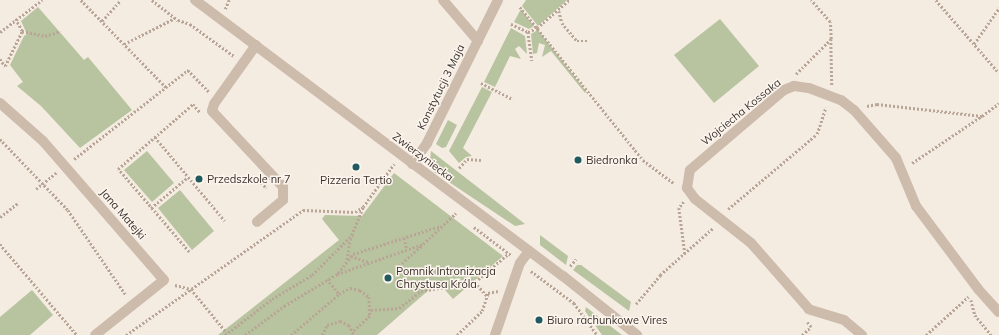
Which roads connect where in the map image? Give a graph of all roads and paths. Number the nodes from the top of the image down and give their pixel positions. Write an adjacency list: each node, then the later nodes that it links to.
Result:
1 (42, 0): 17 (path)
2 (81, 0): 18 (path)
3 (121, 0): 18 (path)
4 (152, 0): 16 (path)
5 (195, 0): 30 (street, Zwierzyniecka)
6 (229, 0): 14 (path)
7 (443, 0): 26 (street, Konstytucji 3 Maja)
8 (498, 0): 26 (street, Konstytucji 3 Maja)
9 (569, 0): 15 (path)
10 (811, 0): 25 (path)
11 (936, 0): 29 (path)
12 (520, 6): 20 (path)
13 (999, 8): 29 (path)
14 (225, 10)
15 (559, 11): 20 (path); 27 (path)
16 (175, 18): 28 (path); 32 (path)
17 (16, 20): 21 (path); 23 (path)
18 (102, 21): 28 (path)
19 (511, 24): 24 (path)
20 (538, 28): 24 (path); 55 (path)
21 (22, 31): 22 (path); 31 (path)
22 (60, 31)
23 (0, 32)
24 (528, 32): 33 (path)
25 (831, 39): 37 (path); 38 (path)
26 (478, 41): 51 (street, Konstytucji 3 Maja)
27 (589, 42)
28 (124, 44): 36 (path)
29 (974, 44): 34 (path)
30 (256, 45): 40 (street); 51 (street, Zwierzyniecka)
31 (0, 58)
32 (240, 60)
33 (532, 61)
34 (999, 73)
35 (480, 83): 39 (path)
36 (166, 87): 40 (path); 48 (path)
37 (788, 88): 38 (street, Wojciecha Kossaka); 113 (street, Wojciecha Kossaka)
38 (829, 97): 43 (street, Wojciecha Kossaka); 63 (path)
39 (512, 99)
40 (217, 100): 66 (street)
41 (999, 103): 45 (path)
42 (0, 104): 94 (street, Jana Matejki)
43 (854, 110): 45 (path); 52 (street, Wojciecha Kossaka)
44 (201, 112): 46 (path)
45 (982, 116): 52 (path)
46 (155, 137): 54 (path); 61 (path)
47 (0, 139): 94 (path)
48 (77, 157)
49 (481, 160): 53 (path)
50 (394, 164): 60 (path)
51 (412, 164): 74 (street, Zwierzyniecka)
52 (899, 166): 88 (street, Wojciecha Kossaka)
53 (459, 168)
54 (188, 177): 61 (path); 65 (path)
55 (677, 185)
56 (685, 194): 57 (path)
57 (685, 201): 59 (path); 76 (path)
58 (18, 203): 64 (path)
59 (690, 205)
60 (363, 207): 69 (path); 89 (path)
61 (151, 208): 75 (path)
62 (456, 213): 68 (path)
63 (722, 214)
64 (0, 217)
65 (225, 221)
66 (257, 222)
67 (715, 224): 76 (path)
68 (443, 225): 70 (path); 72 (path)
69 (352, 235): 80 (path); 99 (path)
70 (404, 238): 73 (path); 77 (path)
71 (0, 244): 98 (path)
72 (423, 244): 73 (path); 83 (path)
73 (408, 249): 81 (path)
74 (529, 251): 109 (street); 111 (street, Zwierzyniecka)
75 (189, 252)
76 (685, 253): 93 (path)
77 (351, 256): 80 (path); 81 (path)
78 (508, 258): 87 (path)
79 (576, 259): 82 (path)
80 (347, 261): 85 (path)
81 (369, 262): 85 (path)
82 (569, 267)
83 (396, 269)
84 (531, 271): 110 (path)
85 (337, 274): 86 (path)
86 (327, 280): 91 (path); 105 (path)
87 (475, 282): 92 (path); 95 (path)
88 (978, 288): 96 (street, Wojciecha Kossaka); 114 (path)
89 (191, 289): 99 (path); 104 (path)
90 (502, 290): 92 (path)
91 (339, 294): 95 (path); 106 (path)
92 (487, 296): 108 (path)
93 (636, 304)
94 (133, 305): 103 (street, Jana Matejki)
95 (371, 310): 100 (path)
96 (999, 312)
97 (806, 321): 112 (path)
98 (74, 332): 101 (path); 102 (path)
99 (226, 334)
100 (354, 334): 107 (path)
101 (70, 335)
102 (77, 335)
103 (95, 335)
104 (126, 335)
105 (245, 335)
106 (291, 335)
107 (322, 335)
108 (456, 335)
109 (495, 335)
110 (597, 335)
111 (637, 335)
112 (802, 335)
113 (862, 335)
114 (926, 335)

